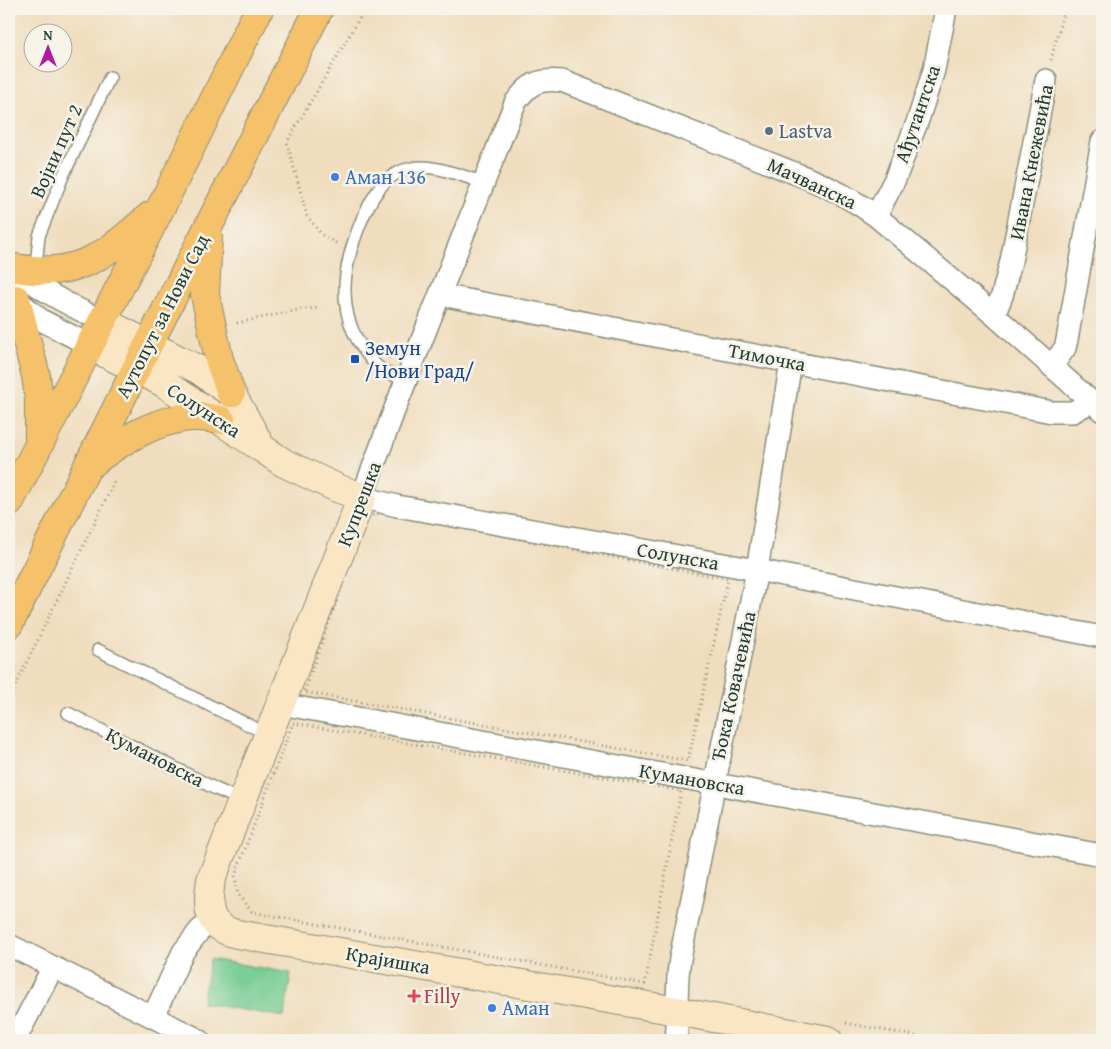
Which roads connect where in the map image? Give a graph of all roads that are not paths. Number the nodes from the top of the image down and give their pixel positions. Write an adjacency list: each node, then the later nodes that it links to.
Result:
1 (257, 9): 9 (main road)
2 (319, 9): 11 (main road, Аутопут за Нови Сад)
3 (946, 9): 10 (street, Ађутантска)
4 (110, 77): 12 (lane, Војни пут 2)
5 (1046, 80): 15 (street, Ивана Кнежевића)
6 (524, 91): 8 (street, Купрешка); 10 (street, Мачванска)
7 (1102, 141): 20 (street)
8 (484, 183): 14 (street, Купрешка); 22 (lane)
9 (162, 205): 12 (main road); 16 (main road)
10 (876, 216): 15 (street, Мачванска)
11 (209, 224): 17 (main road, Аутопут за Нови Сад); 23 (main road)
12 (39, 270): 13 (main road)
13 (11, 278): 16 (street); 18 (street); 26 (main road)
14 (441, 295): 19 (street, Тимочка); 22 (street, Купрешка)
15 (994, 314): 20 (street, Мачванска)
16 (102, 321): 17 (main road, Солунска); 18 (main road)
17 (148, 344): 21 (main road, Аутопут за Нови Сад); 23 (main road, Солунска)
18 (89, 345): 21 (main road, Солунска); 26 (main road)
19 (791, 362): 24 (street, Тимочка); 31 (street, Ђока Ковачевића)
20 (1052, 366): 24 (street, Мачванска)
21 (136, 368): 25 (main road, Солунска); 28 (main road, Аутопут за Нови Сад)
22 (407, 380): 30 (street, Купрешка)
23 (231, 393): 27 (main road, Солунска)
24 (1097, 406)
25 (221, 420): 27 (main road, Солунска); 28 (main road)
26 (39, 442): 29 (main road)
27 (263, 449): 30 (main road, Солунска)
28 (87, 468): 32 (main road, Аутопут за Нови Сад)
29 (9, 503)
30 (372, 505): 31 (street, Солунска); 35 (main road, Купрешка)
31 (757, 570): 33 (street, Солунска); 38 (street, Ђока Ковачевића)
32 (9, 624)
33 (1102, 637)
34 (98, 650): 37 (lane)
35 (281, 704): 37 (main road, Купрешка); 38 (street, Кумановска)
36 (68, 713): 39 (lane, Кумановска)
37 (269, 734): 39 (main road, Купрешка)
38 (713, 783): 40 (street, Кумановска); 44 (street, Ђока Ковачевића)
39 (243, 800): 41 (main road, Купрешка)
40 (1102, 854)
41 (214, 920): 44 (main road, Крајишка); 45 (street)
42 (9, 945): 43 (street)
43 (53, 967): 45 (street); 47 (street)
44 (677, 1011): 46 (main road, Крајишка); 49 (street, Ђока Ковачевића)
45 (153, 1017): 48 (street)
46 (834, 1031)
47 (15, 1040)
48 (198, 1040)
49 (676, 1040)

